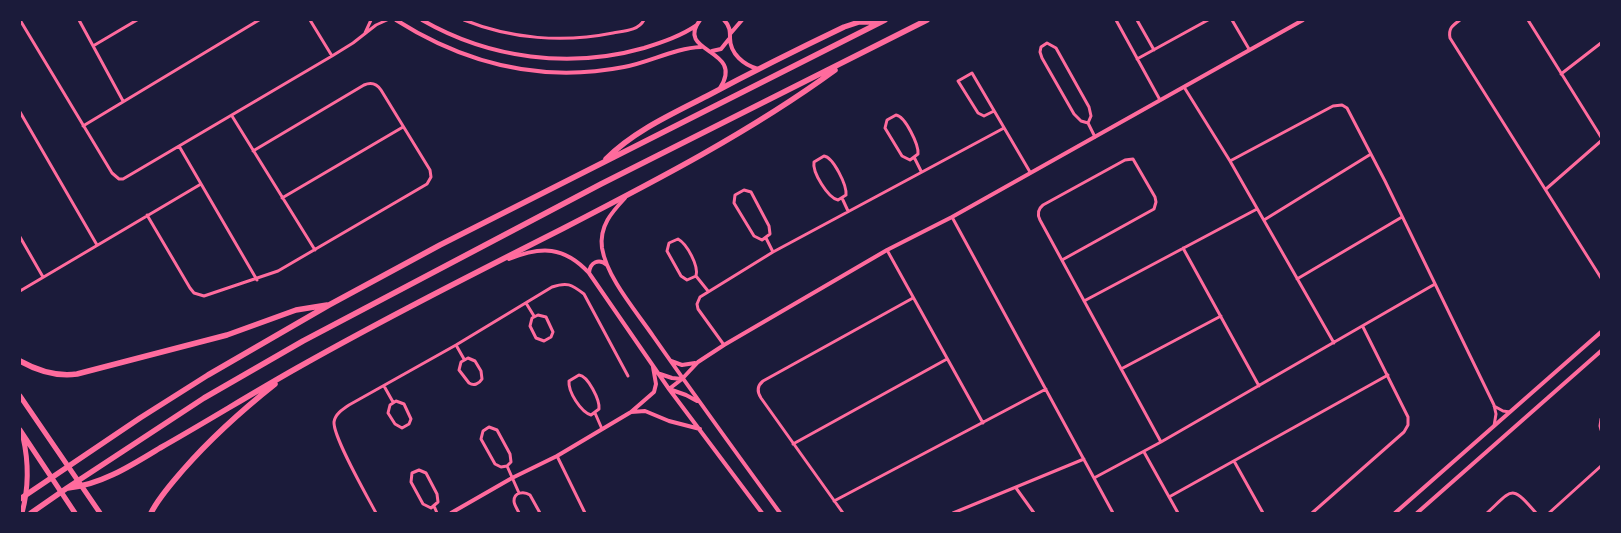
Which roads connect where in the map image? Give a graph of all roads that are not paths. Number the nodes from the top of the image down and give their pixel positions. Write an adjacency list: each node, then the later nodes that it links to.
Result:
1 (20, 20): 46 (street)
2 (78, 20): 28 (street)
3 (137, 20): 28 (street)
4 (259, 20): 41 (street)
5 (310, 20): 33 (street)
6 (371, 20): 25 (street)
7 (387, 20): 25 (street)
8 (396, 20): 29 (street)
9 (422, 20): 24 (street)
10 (464, 20): 11 (street)
11 (644, 20)
12 (700, 20): 24 (street)
13 (724, 20): 26 (street)
14 (742, 20): 26 (street)
15 (927, 20): 35 (highway)
16 (1116, 20): 34 (street)
17 (1137, 20): 32 (street)
18 (1208, 20): 32 (street)
19 (1232, 20): 30 (street)
20 (1303, 20): 30 (street)
21 (1460, 20): 60 (street)
22 (1528, 20): 37 (street)
23 (883, 21): 36 (highway); 56 (highway)
24 (697, 24): 29 (street)
25 (365, 34): 33 (street)
26 (730, 36): 31 (street); 36 (street)
27 (1601, 43): 37 (street)
28 (93, 46): 41 (street)
29 (702, 47): 31 (street)
30 (1249, 49): 38 (street)
31 (709, 50): 39 (street)
32 (1154, 50): 34 (street)
33 (332, 56): 44 (street)
34 (1137, 59): 40 (street)
35 (849, 60): 61 (highway); 141 (highway)
36 (759, 69): 39 (highway)
37 (1562, 74): 50 (street)
38 (1184, 86): 40 (street); 55 (street)
39 (720, 89): 56 (highway)
40 (1160, 100): 49 (street)
41 (123, 101): 46 (street)
42 (994, 111): 42 (street); 48 (street)
43 (20, 112): 72 (street)
44 (232, 116): 51 (street); 52 (street)
45 (1088, 122): 45 (street); 49 (street)
46 (84, 126): 51 (street)
47 (403, 127): 52 (street); 62 (street); 74 (street)
48 (1004, 128): 57 (street); 58 (street)
49 (1095, 137): 58 (street)
50 (1601, 139): 60 (street)
51 (179, 146): 59 (street)
52 (254, 151): 62 (street)
53 (1371, 154): 55 (street); 67 (street); 69 (street)
54 (914, 157): 54 (street); 57 (street)
55 (1230, 161): 64 (street)
56 (601, 164): 92 (highway)
57 (921, 171): 65 (street)
58 (1030, 172): 68 (street)
59 (201, 184): 66 (street); 85 (street)
60 (1546, 189): 83 (street)
61 (627, 195): 78 (street); 79 (highway)
62 (282, 198): 74 (street)
63 (842, 198): 63 (street); 65 (street)
64 (1257, 209): 69 (street); 73 (street)
65 (848, 211): 76 (street)
66 (147, 216): 72 (street); 85 (street)
67 (1402, 216): 84 (street); 86 (street)
68 (952, 217): 75 (street); 116 (street)
69 (1264, 220): 84 (street)
70 (20, 237): 82 (street)
71 (766, 238): 71 (street); 76 (street)
72 (97, 245): 82 (street)
73 (1183, 248): 90 (street); 94 (street)
74 (315, 250): 85 (street)
75 (888, 250): 89 (street); 99 (street)
76 (773, 252): 88 (street)
77 (1062, 260): 77 (street); 90 (street)
78 (608, 266): 80 (street); 103 (street)
79 (481, 270): 80 (street); 107 (highway)
80 (589, 273): 106 (street)
81 (696, 276): 81 (street); 88 (street)
82 (43, 277): 87 (street)
83 (1601, 278)
84 (1297, 279): 97 (street)
85 (257, 280)
86 (1435, 284): 95 (street); 120 (street)
87 (20, 291)
88 (708, 291): 99 (street)
89 (913, 298): 102 (street); 132 (street)
90 (1084, 301): 108 (street)
91 (526, 303): 93 (street); 98 (street); 111 (street)
92 (330, 305): 104 (highway); 145 (highway)
93 (534, 316): 93 (street)
94 (1221, 316): 108 (street); 114 (street)
95 (1363, 327): 97 (street); 110 (street)
96 (1601, 332): 122 (street)
97 (1334, 343): 114 (street)
98 (456, 345): 101 (street); 113 (street)
99 (724, 345): 105 (street)
100 (1601, 350): 169 (street)
101 (464, 359): 101 (street)
102 (947, 359): 125 (street); 132 (street)
103 (670, 360): 105 (street); 112 (street)
104 (20, 361)
105 (698, 362): 112 (street)
106 (653, 365): 109 (street); 121 (street)
107 (295, 369): 141 (highway); 152 (highway)
108 (1121, 369): 131 (street)
109 (657, 372): 112 (street); 115 (street)
110 (1388, 375): 136 (street); 167 (street)
111 (628, 376)
112 (682, 379): 115 (street); 119 (street)
113 (384, 386): 118 (street); 153 (street)
114 (1259, 386): 131 (street)
115 (669, 389): 119 (street); 128 (street)
116 (1046, 389): 125 (street); 135 (street)
117 (20, 396): 151 (main road)
118 (393, 402): 118 (street)
119 (701, 404): 160 (street)
120 (1494, 405): 122 (street); 126 (street)
121 (631, 412): 127 (street); 128 (street)
122 (1510, 412): 126 (street)
123 (595, 413): 123 (street); 127 (street)
124 (1601, 420): 130 (street)
125 (983, 423): 146 (street)
126 (1493, 427): 168 (street)
127 (602, 429): 134 (street)
128 (700, 429): 159 (street)
129 (20, 430): 148 (main road); 150 (main road)
130 (1601, 430)
131 (1161, 442): 133 (street)
132 (793, 444): 146 (street)
133 (1144, 452): 140 (street); 144 (street)
134 (557, 456): 139 (street); 158 (street)
135 (1084, 459): 140 (street); 142 (street)
136 (1234, 461): 144 (street); 166 (street)
137 (507, 466): 137 (street); 139 (street)
138 (1601, 466): 172 (street)
139 (512, 478): 143 (street); 155 (street)
140 (1094, 478): 164 (street)
141 (66, 488): 149 (highway)
142 (1016, 488): 162 (street); 163 (street)
143 (519, 493): 156 (street); 157 (street)
144 (1169, 497): 165 (street)
145 (20, 499)
146 (834, 500): 161 (street)
147 (434, 506): 147 (street); 154 (street)
148 (22, 513)
149 (31, 513)
150 (75, 513)
151 (100, 513)
152 (151, 513)
153 (376, 513)
154 (437, 513)
155 (451, 513)
156 (519, 513)
157 (540, 513)
158 (585, 513)
159 (762, 513)
160 (780, 513)
161 (843, 513)
162 (954, 513)
163 (1034, 513)
164 (1114, 513)
165 (1178, 513)
166 (1263, 513)
167 (1312, 513)
168 (1395, 513)
169 (1417, 513)
170 (1487, 513): 171 (street)
171 (1536, 513)
172 (1549, 513)

